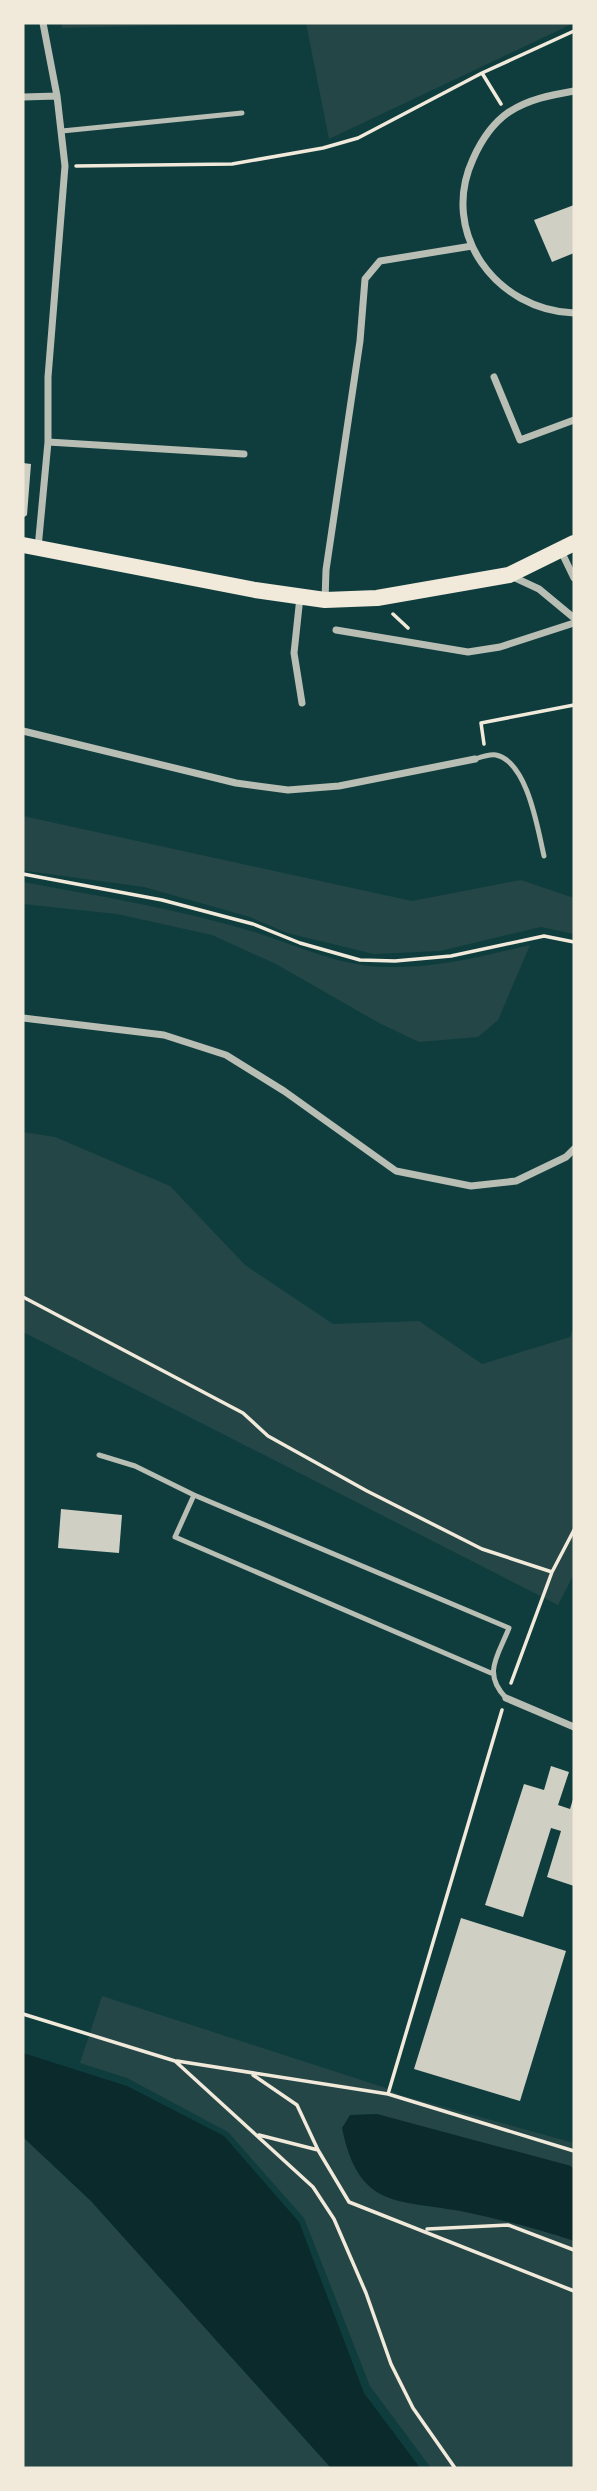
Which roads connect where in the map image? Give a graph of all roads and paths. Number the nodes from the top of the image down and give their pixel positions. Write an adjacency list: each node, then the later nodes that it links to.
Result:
1 (43, 23): 5 (street)
2 (574, 31): 3 (path)
3 (482, 73): 8 (path); 10 (path)
4 (574, 91): 8 (street)
5 (57, 96): 6 (street); 9 (street)
6 (23, 97)
7 (242, 113): 9 (lane)
8 (507, 113): 11 (street)
9 (62, 131): 10 (street)
10 (65, 166): 15 (street)
11 (472, 246): 12 (street); 23 (street)
12 (574, 313)
13 (494, 377): 14 (street)
14 (574, 420)
15 (48, 442): 16 (street); 17 (street)
16 (244, 454)
17 (30, 546): 21 (main road)
18 (567, 546): 19 (main road); 20 (street)
19 (509, 575): 22 (main road); 24 (street)
20 (574, 578)
21 (300, 597): 23 (main road); 27 (street)
22 (377, 598): 23 (main road); 26 (path)
23 (325, 600)
24 (574, 620): 26 (street)
25 (336, 630): 26 (street)
26 (424, 643)
27 (302, 703)
28 (574, 705): 30 (path)
29 (23, 731): 31 (street)
30 (485, 756): 31 (lane); 32 (lane)
31 (475, 759)
32 (544, 856)
33 (23, 874): 34 (path)
34 (574, 942)
35 (23, 1018): 36 (street)
36 (574, 1149)
37 (23, 1297): 41 (path)
38 (99, 1455): 39 (lane)
39 (194, 1495): 42 (lane); 42 (lane)
40 (574, 1530): 41 (path)
41 (552, 1572): 43 (path)
42 (491, 1674): 43 (lane)
43 (506, 1698): 44 (street); 48 (path)
44 (574, 1727)
45 (23, 2014): 46 (path)
46 (175, 2061): 47 (path); 49 (path)
47 (251, 2073): 48 (path); 50 (path)
48 (388, 2094): 51 (path)
49 (257, 2134): 50 (path); 55 (path)
50 (318, 2150): 52 (path)
51 (574, 2151)
52 (425, 2230): 53 (path); 54 (path)
53 (574, 2250)
54 (574, 2291)
55 (454, 2466): 56 (path)
56 (448, 2468)

